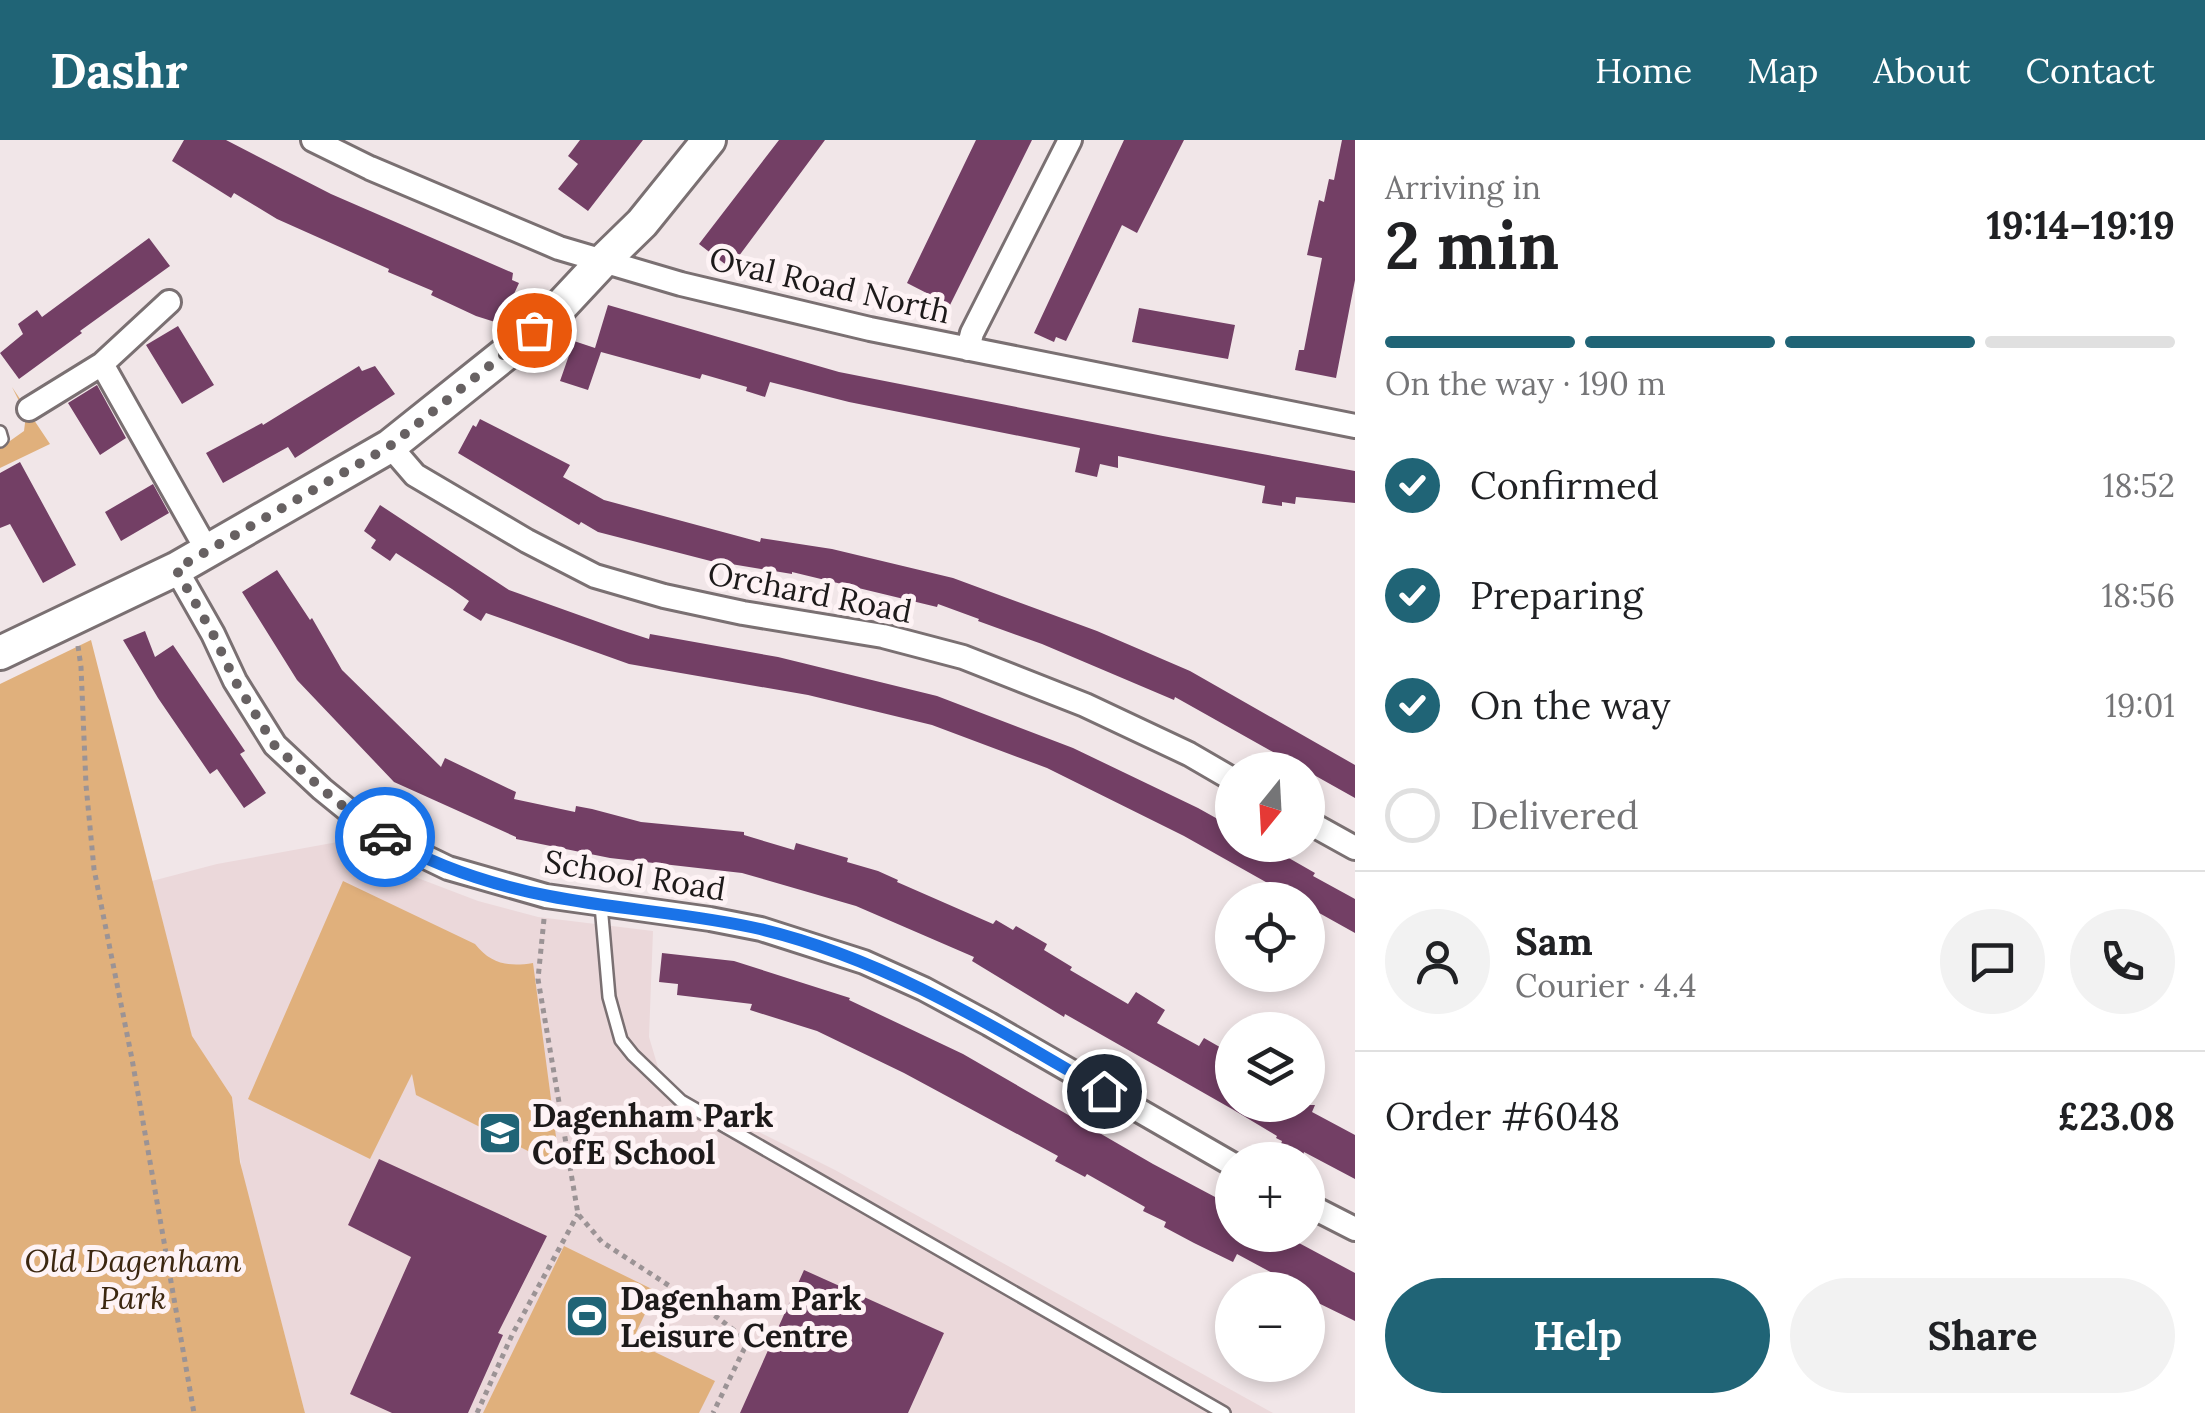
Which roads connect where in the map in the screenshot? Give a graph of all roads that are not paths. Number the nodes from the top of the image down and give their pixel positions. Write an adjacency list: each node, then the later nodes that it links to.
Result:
1 (709, 140): 4 (main road)
2 (1070, 140): 6 (street)
3 (317, 141): 4 (street, Oval Road North)
4 (602, 262): 6 (street, Oval Road North); 12 (main road)
5 (169, 302): 7 (street)
6 (968, 349): 9 (street, Oval Road North)
7 (102, 364): 8 (street); 13 (street)
8 (29, 409)
9 (1355, 426)
10 (0, 432): 11 (lane)
11 (0, 441)
12 (390, 446): 13 (main road); 16 (street, Orchard Road)
13 (208, 552): 14 (main road)
14 (176, 569): 15 (main road); 19 (street, School Road)
15 (0, 654)
16 (1215, 769)
17 (1325, 831): 18 (street)
18 (1355, 848)
19 (602, 905): 20 (street, School Road); 23 (lane)
20 (1215, 1154)
21 (1325, 1213): 22 (street)
22 (1355, 1229)
23 (1224, 1413)

